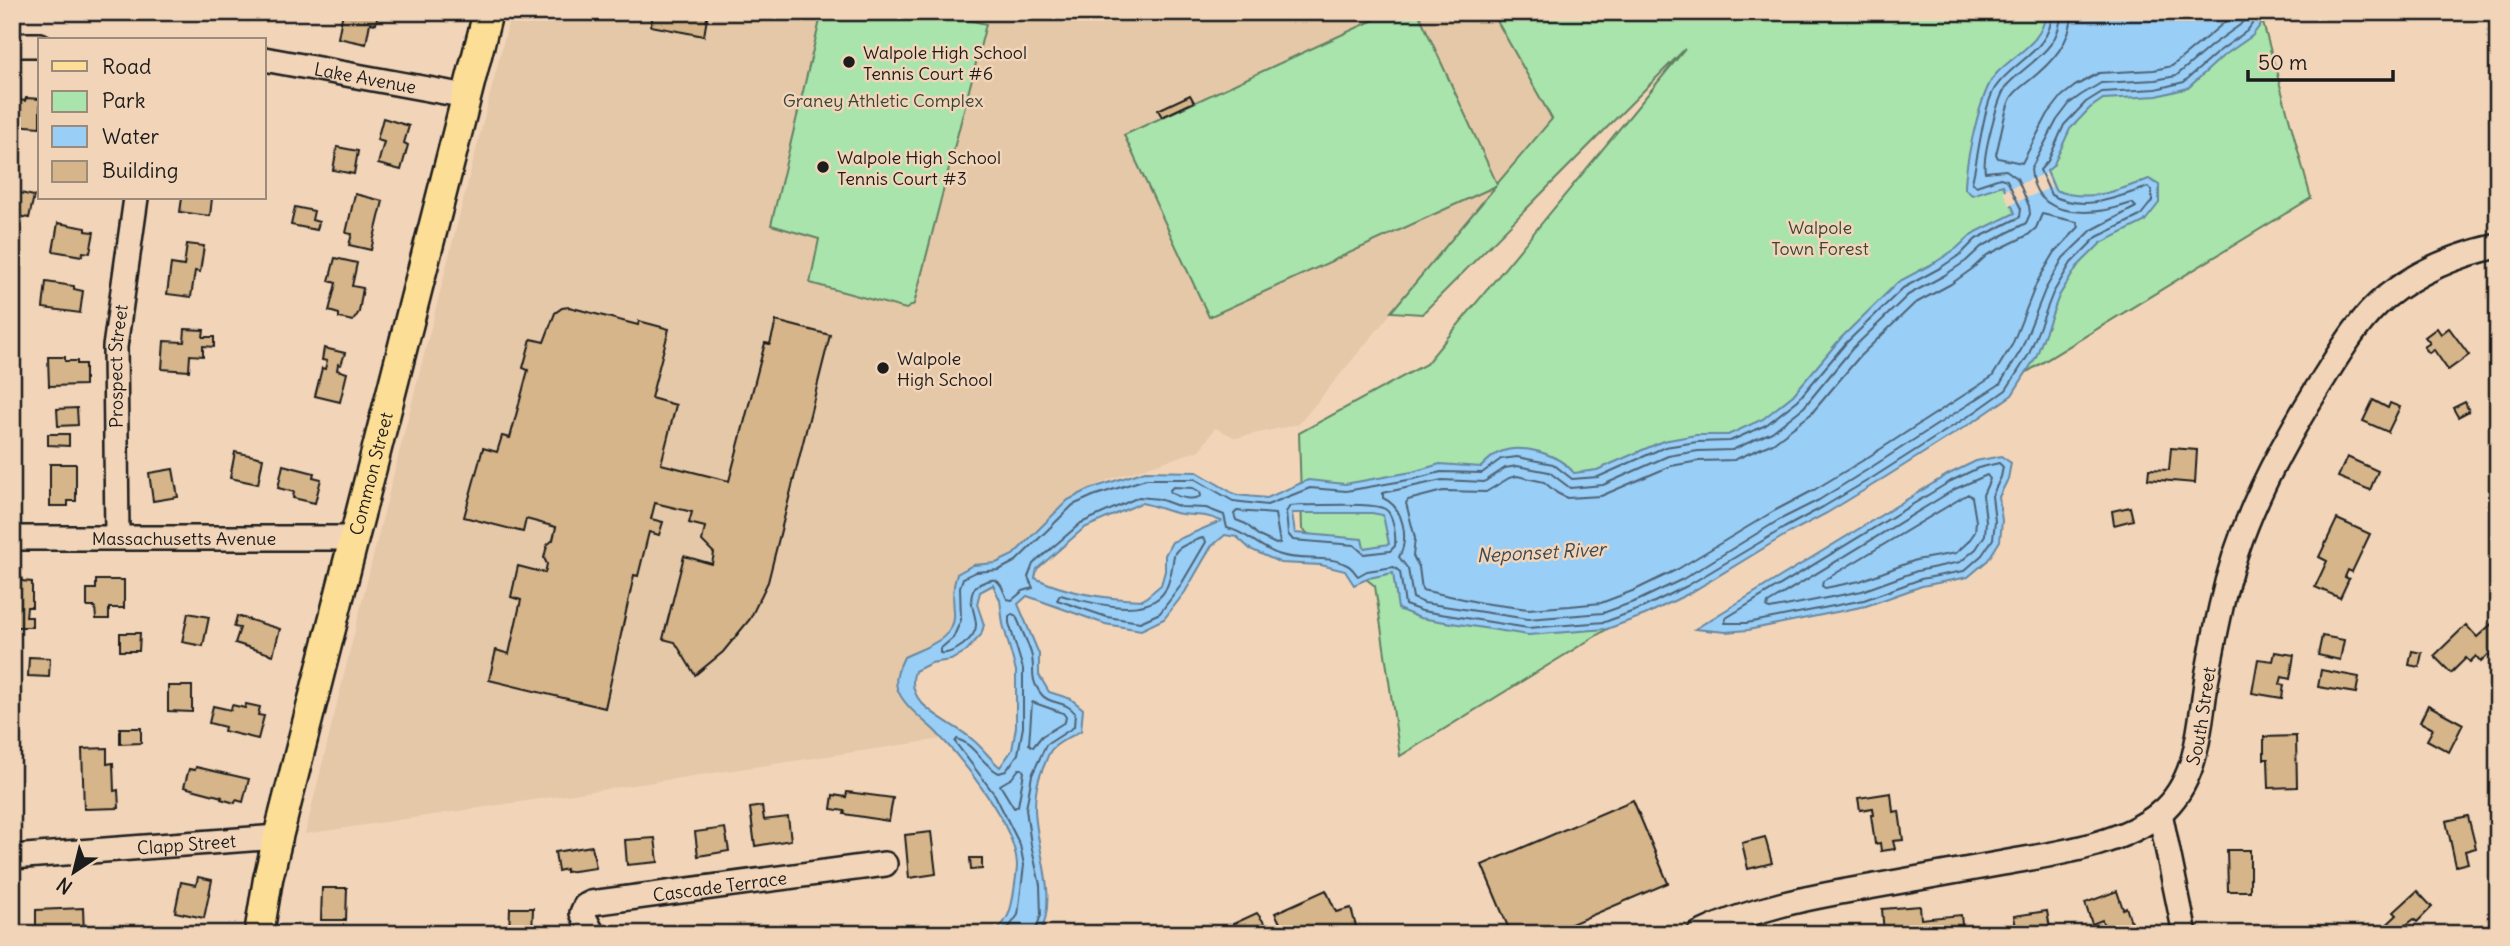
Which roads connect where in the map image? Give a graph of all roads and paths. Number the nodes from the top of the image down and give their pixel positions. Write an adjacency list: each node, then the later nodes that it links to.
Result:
1 (488, 12): 5 (main road, Common Street)
2 (12, 45): 3 (street)
3 (38, 45)
4 (266, 59): 5 (street, Lake Avenue)
5 (466, 96): 10 (main road, Common Street)
6 (136, 200): 8 (street, Prospect Street)
7 (2498, 246): 11 (street, South Street)
8 (117, 536): 9 (street, Massachusetts Avenue); 10 (street, Massachusetts Avenue)
9 (12, 538)
10 (355, 538): 12 (main road, Common Street)
11 (2160, 813): 17 (street, South Street); 18 (street)
12 (278, 837): 13 (street, Clapp Street); 15 (main road, Common Street)
13 (12, 857)
14 (886, 864): 16 (street, Cascade Terrace)
15 (259, 934)
16 (593, 934)
17 (1699, 934)
18 (2185, 934)

